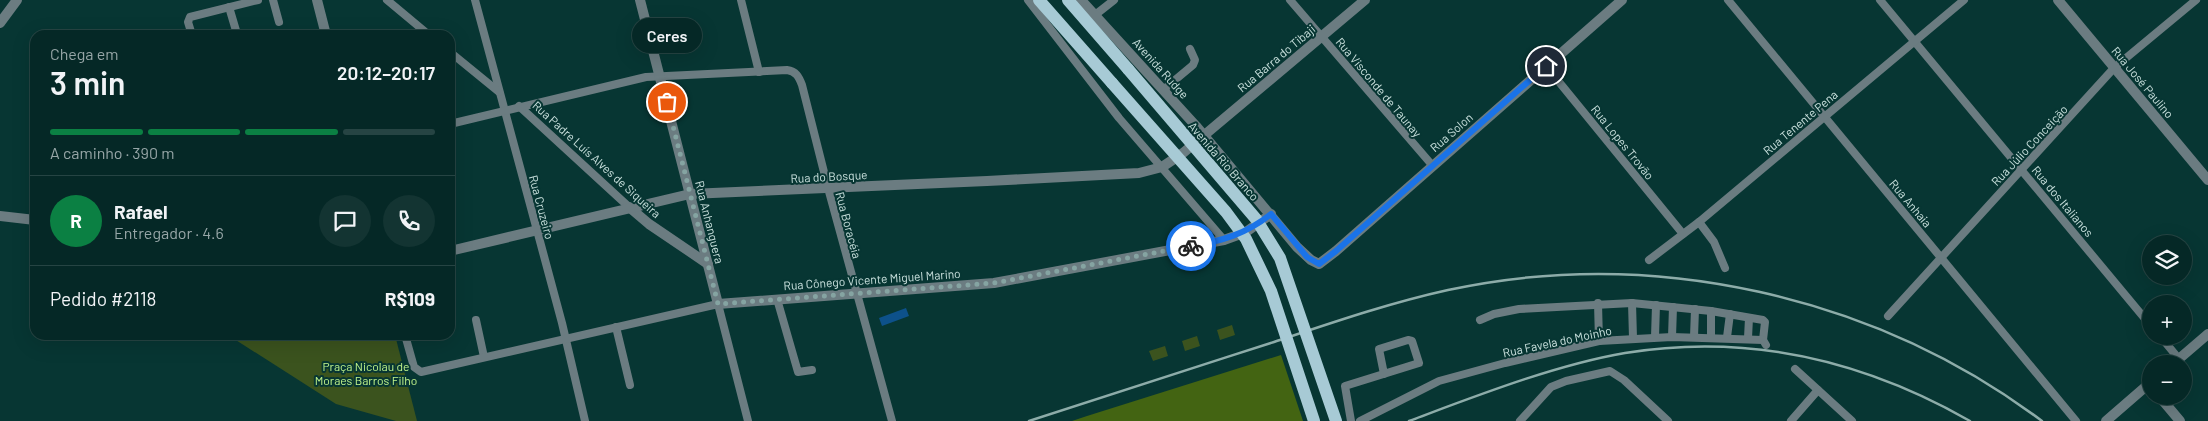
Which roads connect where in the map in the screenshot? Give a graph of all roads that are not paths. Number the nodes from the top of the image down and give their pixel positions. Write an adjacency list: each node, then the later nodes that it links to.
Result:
1 (17, 0): 25 (street)
2 (258, 0): 22 (street)
3 (273, 0): 24 (street)
4 (317, 0): 28 (street)
5 (387, 0): 29 (street)
6 (475, 0): 40 (street, Rua Cruzeiro)
7 (640, 0): 38 (street, Rua Anhanguera)
8 (741, 0): 37 (street)
9 (1028, 0): 47 (street)
10 (1039, 0): 107 (main road, bridge)
11 (1068, 0): 36 (main road, Avenida Rudge)
12 (1081, 0): 23 (street, Avenida Rudge)
13 (1114, 0): 23 (street)
14 (1290, 0): 30 (street, Rua Visconde de Taunay)
15 (1366, 0): 30 (street, Rua Barra do Tibaji)
16 (1622, 0): 34 (street, Rua Solon)
17 (1728, 0): 43 (street, Rua Anhaia)
18 (1880, 0): 31 (street, Rua dos Italianos)
19 (1964, 0): 31 (street, Rua Tenente Pena)
20 (2058, 0): 35 (street, Rua José Paulino)
21 (2196, 0): 35 (street, Rua Júlio Conceição)
22 (230, 7): 26 (street); 27 (street)
23 (1095, 15): 39 (street, Avenida Rudge)
24 (279, 22)
25 (0, 23)
26 (190, 30)
27 (235, 30)
28 (325, 30)
29 (423, 30)
30 (1322, 36): 45 (street, Rua Barra do Tibaji); 46 (street, Rua Visconde de Taunay)
31 (1914, 42): 43 (street, Rua Tenente Pena); 48 (street, Rua dos Italianos)
32 (1190, 50): 39 (street)
33 (455, 56): 40 (street)
34 (1546, 66): 46 (street, Rua Solon); 60 (street, Rua Lopes Trovão)
35 (2114, 68): 48 (street, Rua Júlio Conceição); 49 (street, Rua José Paulino)
36 (1128, 69): 108 (main road, Avenida Rio Branco, bridge)
37 (759, 72): 38 (street); 50 (street, Rua Boracéia)
38 (660, 76): 41 (street); 51 (street, Rua Anhanguera)
39 (1163, 90): 45 (street, Avenida Rudge)
40 (499, 93): 42 (street, Rua Cruzeiro)
41 (519, 106): 42 (street); 53 (street, Rua Padre Luís Alves de Siqueira)
42 (504, 110): 44 (street); 59 (street, Rua Cruzeiro)
43 (1825, 117): 57 (street, Rua Tenente Pena); 64 (street, Rua Anhaia)
44 (455, 123)
45 (1203, 135): 47 (street, Rua do Bosque); 54 (street, Avenida Rudge)
46 (1432, 165): 62 (street, Rua Solon)
47 (1162, 167): 50 (street, Rua do Bosque); 61 (street)
48 (2022, 170): 64 (street, Rua Júlio Conceição); 78 (street, Rua dos Italianos)
49 (2208, 180)
50 (828, 188): 51 (street, Rua do Bosque); 68 (street, Rua Boracéia)
51 (690, 194): 52 (street, Rua do Bosque); 66 (street, Rua Anhanguera)
52 (655, 201): 53 (street, Rua do Bosque); 58 (street)
53 (629, 207): 58 (street, Rua Padre Luís Alves de Siqueira); 59 (street, Rua do Bosque)
54 (1271, 214): 61 (street, Rua Cônego Vicente Miguel Marino); 62 (street, Avenida Rudge)
55 (0, 216): 56 (street)
56 (30, 219)
57 (1699, 222): 60 (street, Rua Tenente Pena); 67 (street)
58 (649, 224): 66 (street, Rua Padre Luís Alves de Siqueira)
59 (537, 230): 63 (street, Rua do Bosque); 90 (street, Rua Cruzeiro)
60 (1683, 234): 65 (street, Rua Tenente Pena)
61 (1224, 240): 68 (street, Rua Cônego Vicente Miguel Marino)
62 (1297, 247)
63 (455, 250)
64 (1942, 258): 79 (street, Rua Júlio Conceição); 115 (street, Rua Anhaia)
65 (1649, 260)
66 (708, 264): 72 (street, Rua Anhanguera)
67 (1725, 268)
68 (856, 294): 69 (street, Rua Cônego Vicente Miguel Marino); 106 (street, Rua Boracéia)
69 (778, 299): 72 (street, Rua Cônego Vicente Miguel Marino); 98 (street)
70 (1598, 303): 71 (street); 82 (street); 94 (street)
71 (1632, 303): 73 (street); 91 (street)
72 (718, 304): 83 (street, Rua Cônego Vicente Miguel Marino); 105 (street, Rua Anhanguera)
73 (1656, 305): 74 (street); 85 (street)
74 (1673, 307): 75 (street); 86 (street)
75 (1695, 309): 76 (street); 87 (street)
76 (1711, 311): 77 (street); 88 (street)
77 (1730, 314): 80 (street); 89 (street)
78 (2142, 315)
79 (1888, 316)
80 (1749, 318): 92 (street); 92 (street, Rua Favela do Moinho)
81 (476, 320): 96 (street)
82 (1480, 320)
83 (616, 327): 90 (street, Rua Cônego Vicente Miguel Marino); 100 (street)
84 (2208, 334): 95 (street)
85 (1655, 337): 86 (street, Rua Favela do Moinho); 91 (street, Rua Favela do Moinho)
86 (1672, 337): 87 (street, Rua Favela do Moinho)
87 (1694, 337): 88 (street, Rua Favela do Moinho)
88 (1711, 337): 89 (street, Rua Favela do Moinho)
89 (1728, 337): 92 (street, Rua Favela do Moinho)
90 (566, 338): 96 (street, Rua Cônego Vicente Miguel Marino); 104 (street, Rua Cruzeiro)
91 (1634, 338): 94 (street, Rua Favela do Moinho)
92 (1748, 338)
93 (406, 340): 96 (street, Rua Cônego Vicente Miguel Marino)
94 (1599, 341): 110 (street, Rua Favela do Moinho)
95 (2183, 355)
96 (484, 357)
97 (1795, 369): 101 (street)
98 (812, 370)
99 (1384, 374): 99 (street); 109 (street)
100 (630, 385)
101 (1818, 390): 113 (street); 114 (street)
102 (2142, 392): 116 (street)
103 (2167, 405): 117 (street)
104 (584, 421)
105 (748, 421)
106 (892, 421)
107 (1314, 421)
108 (1336, 421)
109 (1351, 421)
110 (1360, 421)
111 (1520, 421): 112 (street)
112 (1668, 421)
113 (1790, 421)
114 (1852, 421)
115 (2076, 421)
116 (2106, 421)
117 (2180, 421)

